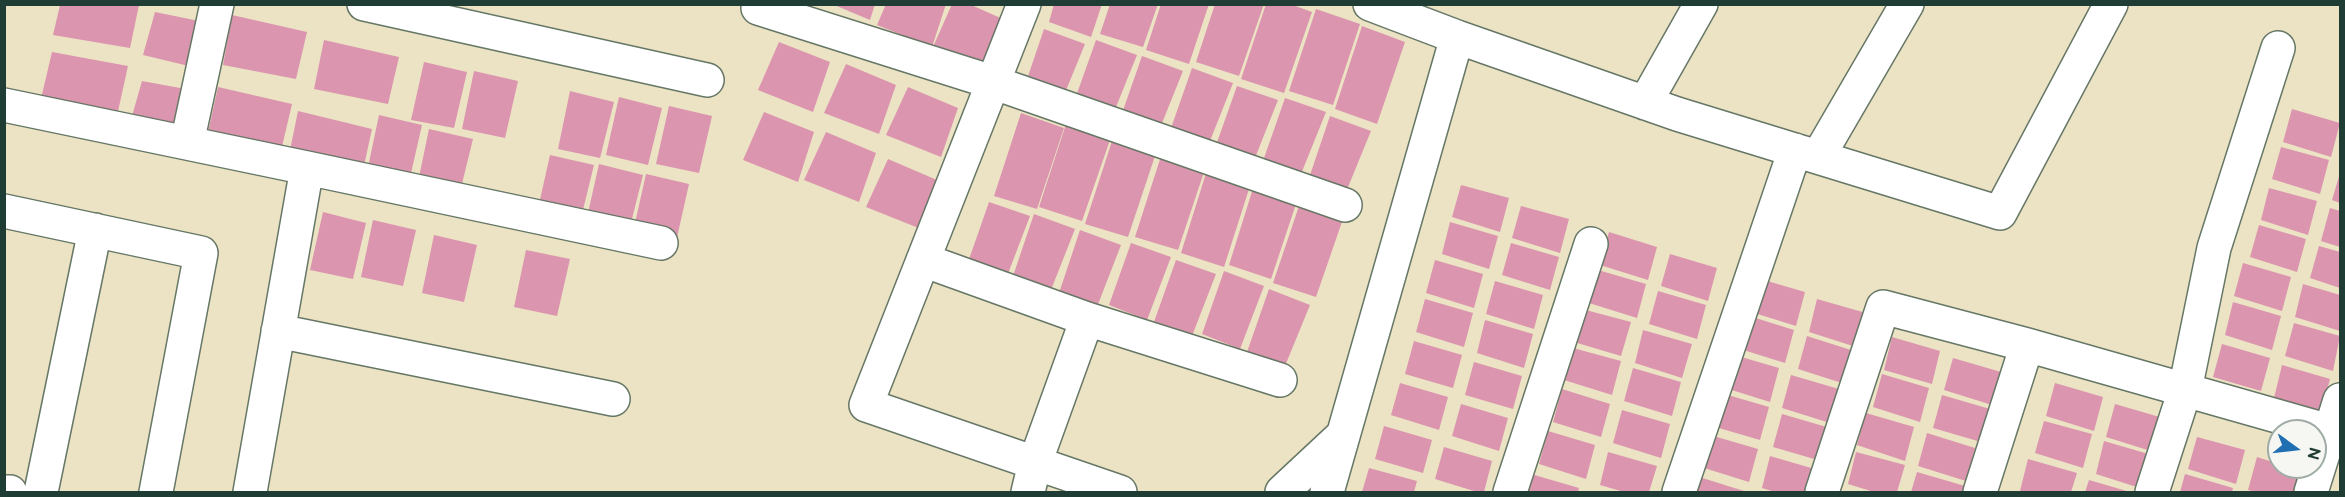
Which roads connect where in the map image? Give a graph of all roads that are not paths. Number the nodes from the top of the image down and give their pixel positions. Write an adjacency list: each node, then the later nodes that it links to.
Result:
1 (217, 4): 15 (street)
2 (364, 4): 11 (street)
3 (1024, 4): 12 (street)
4 (1370, 4): 9 (street)
5 (1701, 4): 13 (street)
6 (1907, 4): 16 (street)
7 (2111, 4): 16 (street)
8 (759, 8): 12 (street)
9 (1457, 37): 13 (street); 32 (street)
10 (2278, 48): 28 (street)
11 (707, 80)
12 (992, 82): 18 (street); 23 (street)
13 (1645, 103): 16 (street)
14 (4, 105): 15 (street)
15 (187, 143): 17 (street)
16 (1806, 154): 43 (street)
17 (307, 168): 21 (street); 25 (street)
18 (1345, 205)
19 (4, 211): 20 (street)
20 (95, 230): 36 (street); 37 (street)
21 (661, 243)
22 (1591, 244): 42 (street)
23 (924, 260): 24 (street); 33 (street)
24 (1087, 319): 27 (street); 33 (street)
25 (278, 331): 29 (street); 38 (street)
26 (2027, 345): 28 (street); 44 (street); 45 (street)
27 (1280, 380)
28 (2185, 390): 31 (street); 46 (street)
29 (613, 399)
30 (2340, 400): 31 (street)
31 (2336, 433): 47 (street)
32 (1344, 435): 40 (street); 41 (street)
33 (1031, 478): 39 (street)
34 (4, 492): 35 (street)
35 (10, 492)
36 (41, 492)
37 (156, 492)
38 (250, 492)
39 (1120, 492)
40 (1282, 492)
41 (1327, 492)
42 (1510, 492)
43 (1679, 492)
44 (1822, 492)
45 (1980, 492)
46 (2152, 492)
47 (2312, 492)

